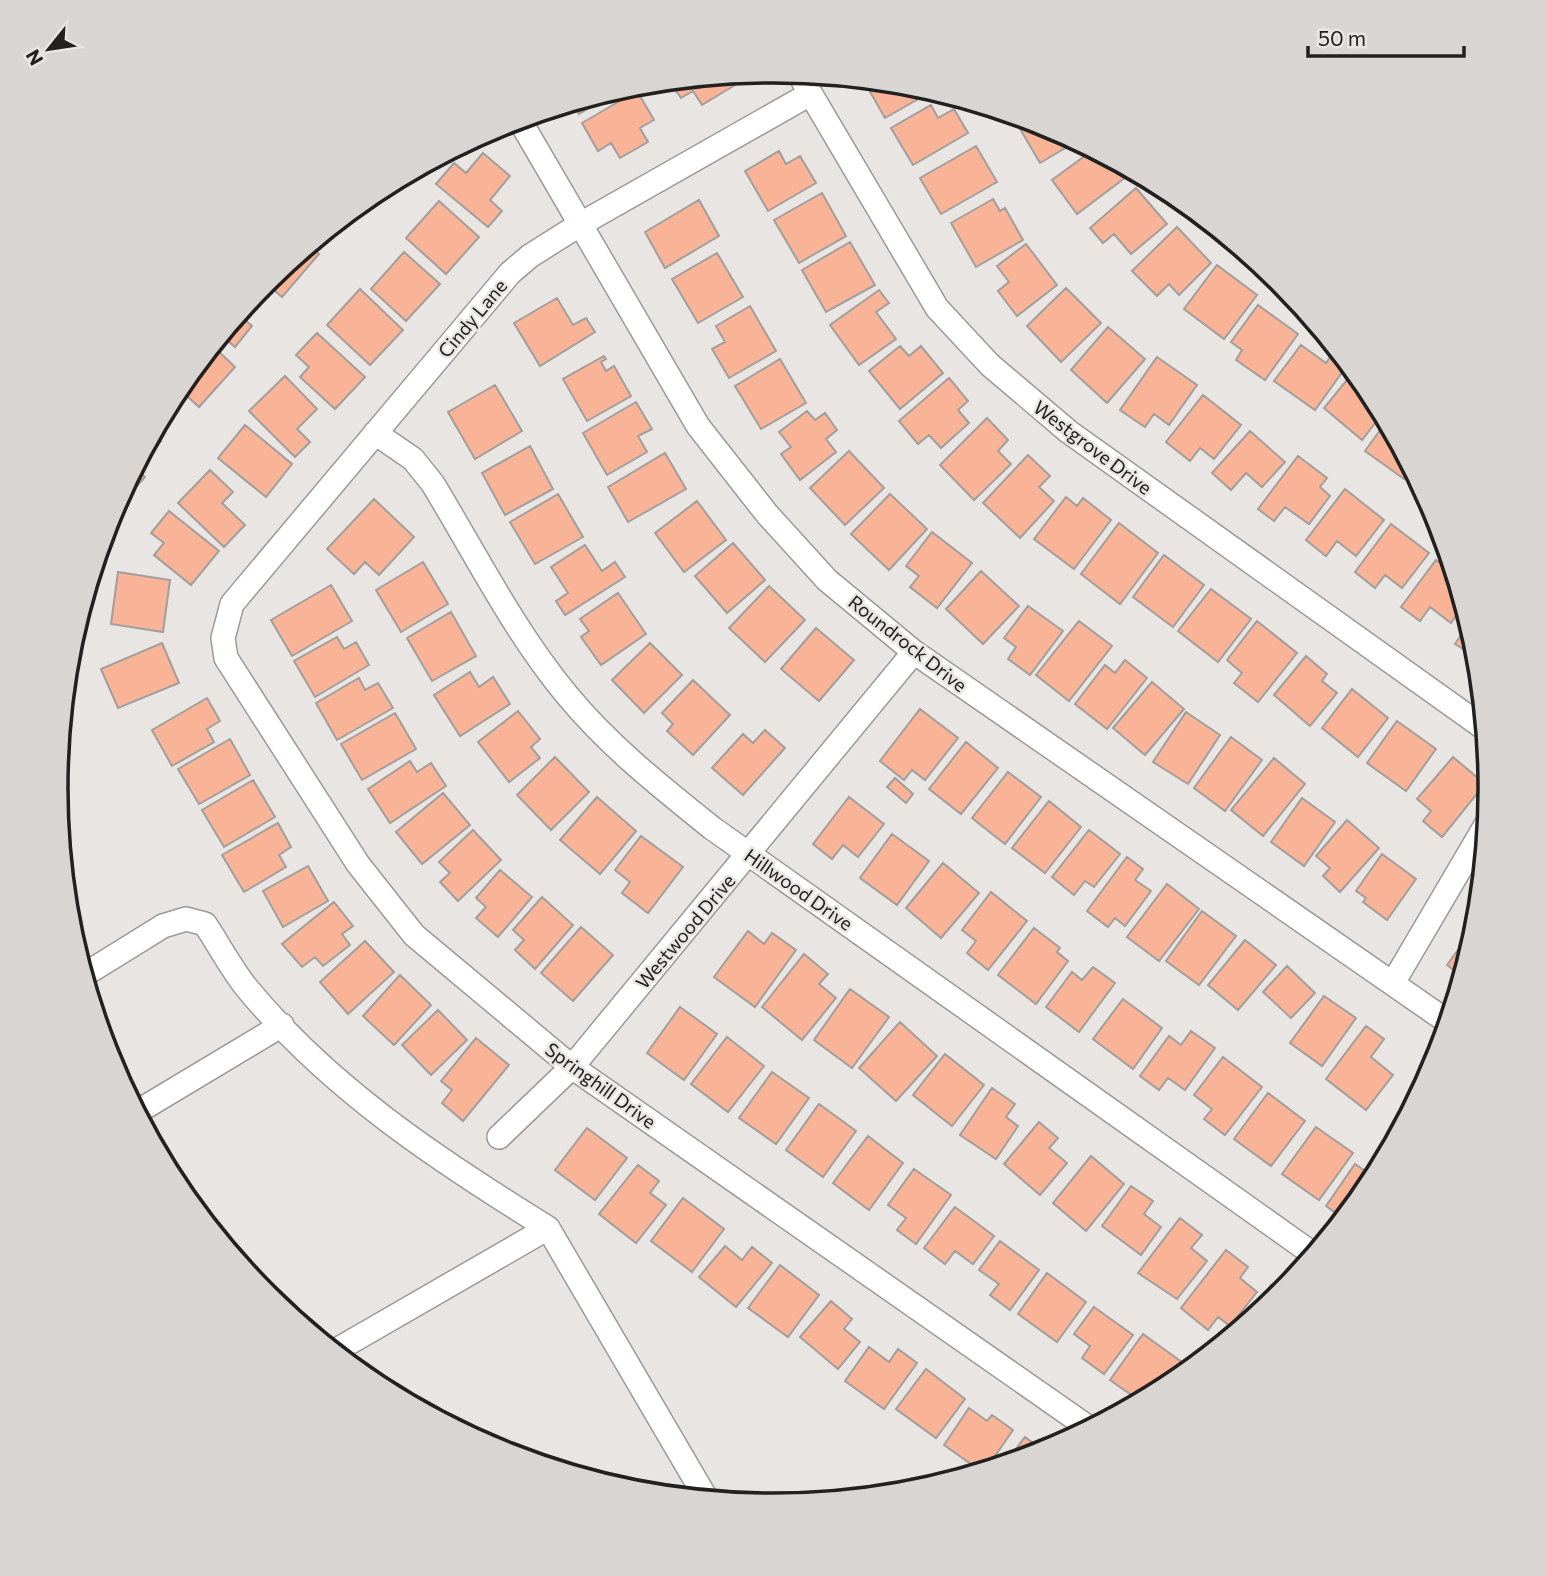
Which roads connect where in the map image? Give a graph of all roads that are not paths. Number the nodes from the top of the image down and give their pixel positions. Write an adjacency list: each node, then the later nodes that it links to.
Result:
1 (804, 84): 3 (street, Cindy Lane); 7 (street, Westgrove Drive)
2 (525, 129): 3 (street, Roundrock Drive)
3 (579, 225): 4 (street, Cindy Lane); 6 (street, Roundrock Drive)
4 (375, 433): 5 (street, Cindy Lane); 9 (street, Hillwood Drive)
5 (223, 638): 14 (street, Springhill Drive)
6 (914, 652): 9 (street, Westwood Drive); 11 (street, Roundrock Drive)
7 (1474, 721)
8 (1475, 843): 11 (street)
9 (749, 853): 14 (street, Westwood Drive); 18 (street, Hillwood Drive)
10 (92, 970): 13 (street)
11 (1393, 983): 12 (street, Roundrock Drive)
12 (1440, 1016)
13 (282, 1024): 15 (street); 17 (street)
14 (572, 1067): 16 (street, Westwood Drive); 20 (street, Springhill Drive)
15 (145, 1107)
16 (499, 1137)
17 (548, 1228): 19 (street); 21 (street)
18 (1306, 1249)
19 (343, 1346)
20 (1080, 1422)
21 (700, 1489)

